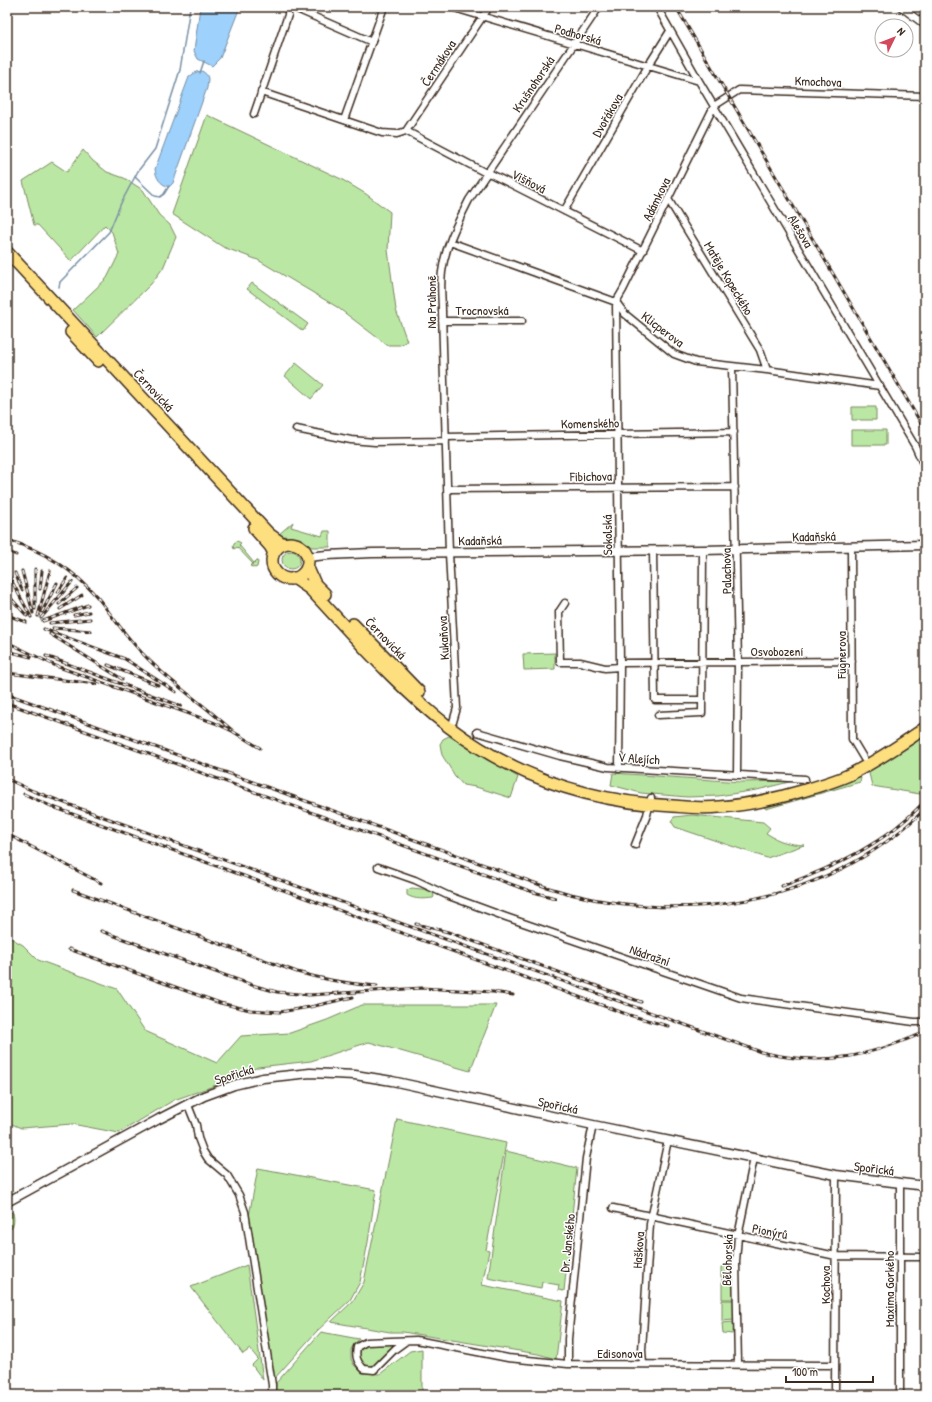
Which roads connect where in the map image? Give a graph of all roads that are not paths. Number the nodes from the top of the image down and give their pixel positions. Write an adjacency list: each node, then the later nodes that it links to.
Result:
1 (288, 7): 16 (street)
2 (292, 7): 12 (street)
3 (384, 7): 12 (street)
4 (450, 7): 9 (street, Podhorská)
5 (489, 7): 9 (street, Čermákova)
6 (599, 7): 13 (street, Krušnohorská)
7 (657, 7): 11 (street, Alešova)
8 (900, 7): 10 (street)
9 (482, 17): 13 (street, Podhorská); 21 (street, Čermákova)
10 (925, 25)
11 (670, 31): 14 (street, Dvořákova); 15 (street, Alešova)
12 (372, 42): 20 (street)
13 (573, 45): 14 (street, Podhorská); 22 (street, Krušnohorská)
14 (648, 66): 15 (street, Podhorská); 24 (street, Dvořákova)
15 (699, 81): 18 (street, Alešova)
16 (261, 92): 19 (street); 20 (street)
17 (925, 96): 18 (street, Kmochova)
18 (714, 106): 23 (street, Adámkova); 34 (street, Alešova)
19 (254, 114)
20 (344, 120): 21 (street)
21 (406, 131): 22 (street, Višňová)
22 (486, 173): 24 (street, Višňová); 25 (street, Na Průhoně)
23 (668, 199): 26 (street, Adámkova); 33 (street, Matěje Kopeckého)
24 (564, 211): 26 (street, Višňová)
25 (450, 242): 29 (street, Klicperova); 30 (street, Na Průhoně)
26 (643, 251): 29 (street, Adámkova)
27 (7, 252): 43 (highway, Černovická)
28 (7, 263): 50 (highway, Černovická)
29 (616, 302): 32 (street, Klicperova); 37 (street, Sokolská)
30 (442, 321): 31 (street, Trocnovská); 38 (street, Na Průhoně)
31 (522, 321)
32 (732, 367): 33 (street, Klicperova); 36 (street, Palachova)
33 (767, 370): 34 (street, Klicperova)
34 (880, 386): 39 (street, Alešova)
35 (296, 429): 38 (street)
36 (734, 432): 37 (street, Komenského); 40 (street, Palachova)
37 (618, 434): 38 (street, Komenského); 41 (street, Sokolská)
38 (446, 439): 42 (street, Na Průhoně)
39 (925, 468)
40 (735, 486): 41 (street, Fibichova); 46 (street, Palachova)
41 (617, 487): 42 (street, Fibichova); 47 (street, Sokolská)
42 (448, 489): 51 (street, Na Průhoně)
43 (283, 544): 50 (highway); 52 (highway, Černovická)
44 (925, 546): 45 (street, Kadaňská)
45 (851, 547): 46 (street, Kadaňská); 55 (street, Fügnerova)
46 (736, 549): 49 (street, Kadaňská); 58 (street, Palachova)
47 (618, 550): 48 (street, Kadaňská); 51 (street, Kadaňská); 59 (street, Sokolská)
48 (653, 550): 49 (street, Kadaňská); 56 (street)
49 (703, 550): 57 (street)
50 (274, 553): 53 (highway, Černovická)
51 (449, 553): 52 (street, Kadaňská); 63 (street, Kukaňova)
52 (307, 562): 53 (highway); 63 (highway, Černovická)
53 (294, 578): 63 (highway, Černovická)
54 (565, 603): 59 (street, Osvobození)
55 (852, 661): 58 (street, Osvobození); 66 (street, Fügnerova)
56 (654, 662): 57 (street, Osvobození); 59 (street, Osvobození); 60 (street)
57 (702, 662): 58 (street, Osvobození); 60 (street)
58 (738, 662): 68 (street, Palachova)
59 (620, 666): 67 (street, Sokolská)
60 (702, 700): 61 (street)
61 (658, 715)
62 (925, 720): 66 (highway)
63 (451, 724): 70 (highway)
64 (925, 728): 70 (highway)
65 (477, 732): 67 (street, V Alejích)
66 (864, 759): 70 (highway)
67 (619, 769): 68 (street, V Alejích)
68 (737, 775): 69 (street, V Alejích)
69 (805, 778)
70 (650, 802): 71 (street)
71 (636, 845)
72 (378, 868): 73 (street, Nádražní)
73 (925, 1022)
74 (188, 1105): 75 (street, Spořická); 81 (street, Spořická); 93 (street)
75 (593, 1125): 76 (street, Spořická); 89 (street, Dr. Janského)
76 (668, 1140): 77 (street, Spořická); 83 (street, Haškova)
77 (754, 1158): 78 (street, Spořická); 84 (street, Bělohorská)
78 (836, 1175): 79 (street, Spořická); 85 (street, Kochova)
79 (900, 1184): 80 (street, Spořická); 86 (street, Maxima Gorkého)
80 (925, 1186)
81 (7, 1202)
82 (613, 1208): 83 (street, Pionýrů)
83 (652, 1217): 84 (street, Pionýrů); 90 (street, Haškova)
84 (738, 1236): 85 (street, Pionýrů); 91 (street, Bělohorská)
85 (836, 1256): 86 (street, Pionýrů); 92 (street, Kochova)
86 (900, 1257): 87 (street, Pionýrů); 95 (street, Maxima Gorkého)
87 (925, 1257)
88 (406, 1341): 88 (street, Edisonova); 89 (street, Edisonova)
89 (568, 1364): 90 (street, Edisonova)
90 (642, 1364): 91 (street, Edisonova)
91 (738, 1364): 92 (street, Edisonova)
92 (835, 1364): 94 (street, Kochova)
93 (272, 1395)
94 (835, 1395)
95 (900, 1395)

